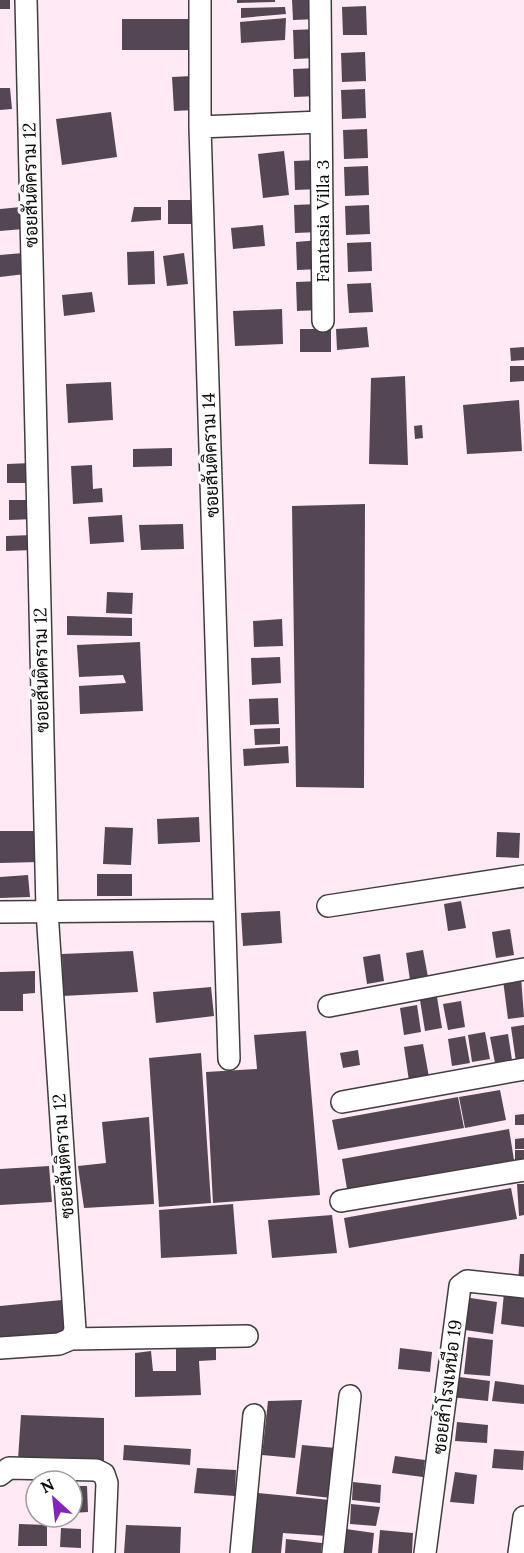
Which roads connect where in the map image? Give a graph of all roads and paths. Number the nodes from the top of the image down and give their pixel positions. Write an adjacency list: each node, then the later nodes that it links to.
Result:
1 (26, 0): 10 (street, ซอยสันติคราม 12)
2 (200, 0): 5 (street, ซอยสันติคราม 14)
3 (320, 0): 4 (street, Fantasia Villa 3)
4 (321, 122): 5 (street); 6 (street, Fantasia Villa 3)
5 (200, 127): 9 (street, ซอยสันติคราม 14)
6 (323, 321)
7 (524, 876): 8 (street)
8 (328, 906)
9 (223, 909): 10 (street); 14 (street, ซอยสันติคราม 14)
10 (47, 911): 11 (street); 21 (street, ซอยสันติคราม 12)
11 (0, 912)
12 (524, 969): 13 (street)
13 (328, 1005)
14 (229, 1059)
15 (524, 1069): 16 (street)
16 (342, 1102)
17 (524, 1170): 18 (street)
18 (341, 1201)
19 (524, 1287): 30 (street, ซอยสำโรงเหนือ 19)
20 (247, 1336): 21 (street)
21 (70, 1339): 22 (street)
22 (0, 1348)
23 (350, 1396): 29 (street)
24 (254, 1415): 28 (street)
25 (0, 1475): 27 (street)
26 (524, 1517): 31 (street)
27 (104, 1553)
28 (241, 1553)
29 (333, 1553)
30 (425, 1553)
31 (519, 1553)

